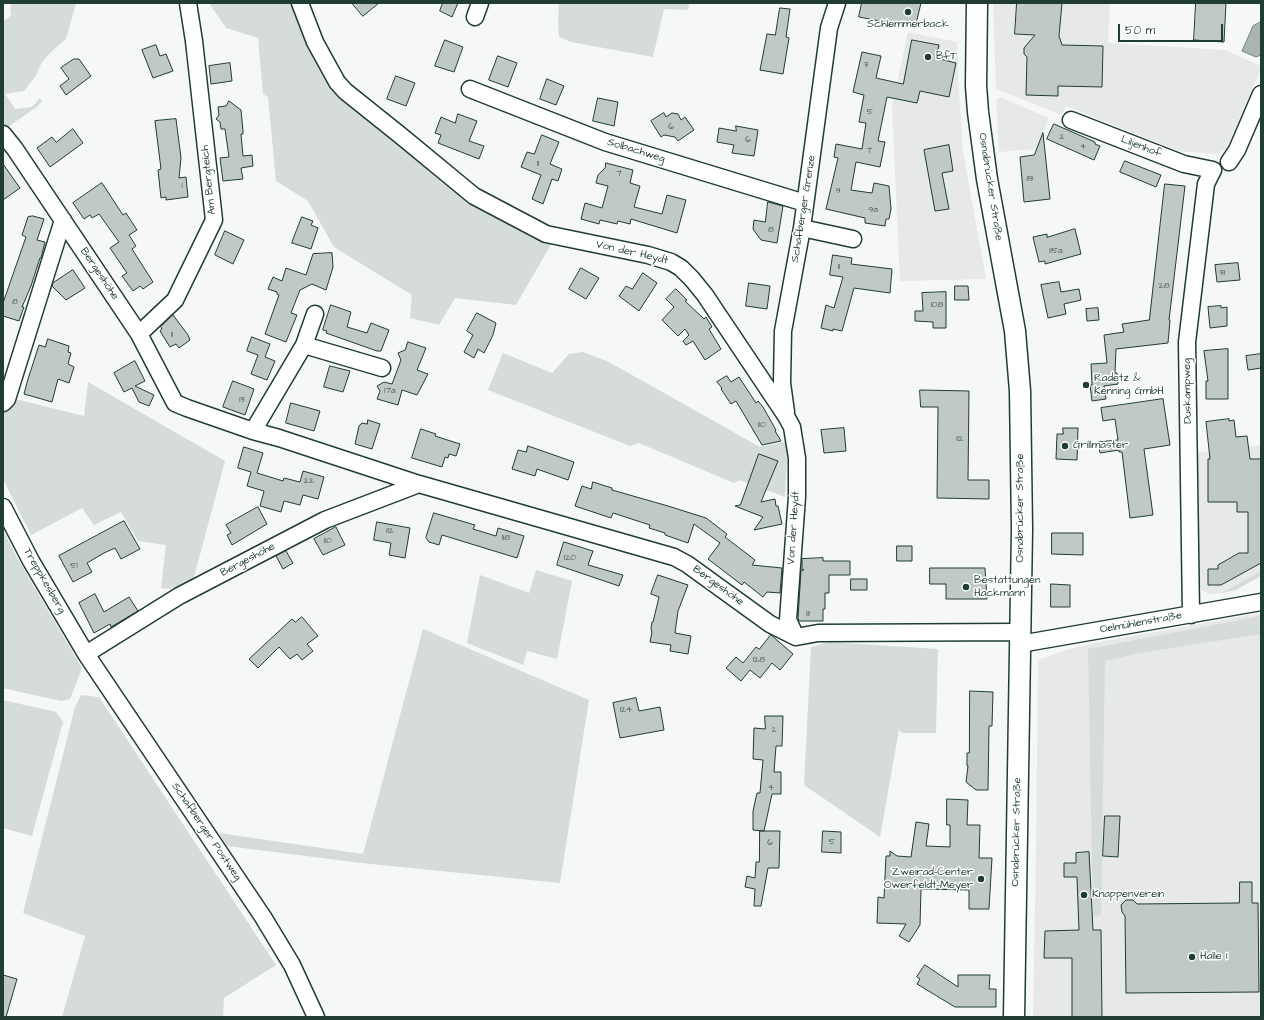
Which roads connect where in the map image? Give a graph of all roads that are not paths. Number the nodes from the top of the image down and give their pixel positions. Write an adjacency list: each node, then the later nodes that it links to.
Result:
1 (188, 3): 16 (street, Am Bergteich)
2 (300, 3): 20 (street, Von der Heydt)
3 (837, 3): 11 (street, Schafberger Grenze)
4 (977, 3): 27 (main road, Osnabrücker Straße)
5 (470, 89): 11 (street, Solbachweg)
6 (1261, 94): 9 (street)
7 (1071, 120): 10 (street, Liljenhof)
8 (3, 134): 12 (street, Bergeshöhe)
9 (1229, 162)
10 (1213, 170): 25 (street, Duskampweg)
11 (805, 203): 13 (street, Schafberger Grenze)
12 (63, 220): 16 (street, Bergeshöhe); 19 (street)
13 (802, 228): 14 (street); 20 (street, Schafberger Grenze)
14 (853, 240)
15 (315, 314): 17 (street)
16 (140, 334): 21 (street, Bergeshöhe)
17 (304, 345): 18 (street); 21 (street)
18 (382, 368)
19 (3, 403)
20 (786, 416): 26 (street, Von der Heydt)
21 (253, 431): 22 (street, Bergeshöhe)
22 (419, 484): 26 (street, Bergeshöhe); 28 (street, Bergeshöhe)
23 (3, 507): 28 (street, Treppkesberg)
24 (1261, 602): 25 (street, Oelmühlenstraße)
25 (1191, 614): 27 (street, Oelmühlenstraße)
26 (796, 636): 27 (street)
27 (1020, 638): 30 (main road, Osnabrücker Straße)
28 (86, 654): 29 (street, Schafberger Postweg)
29 (316, 1017)
30 (1014, 1017)

